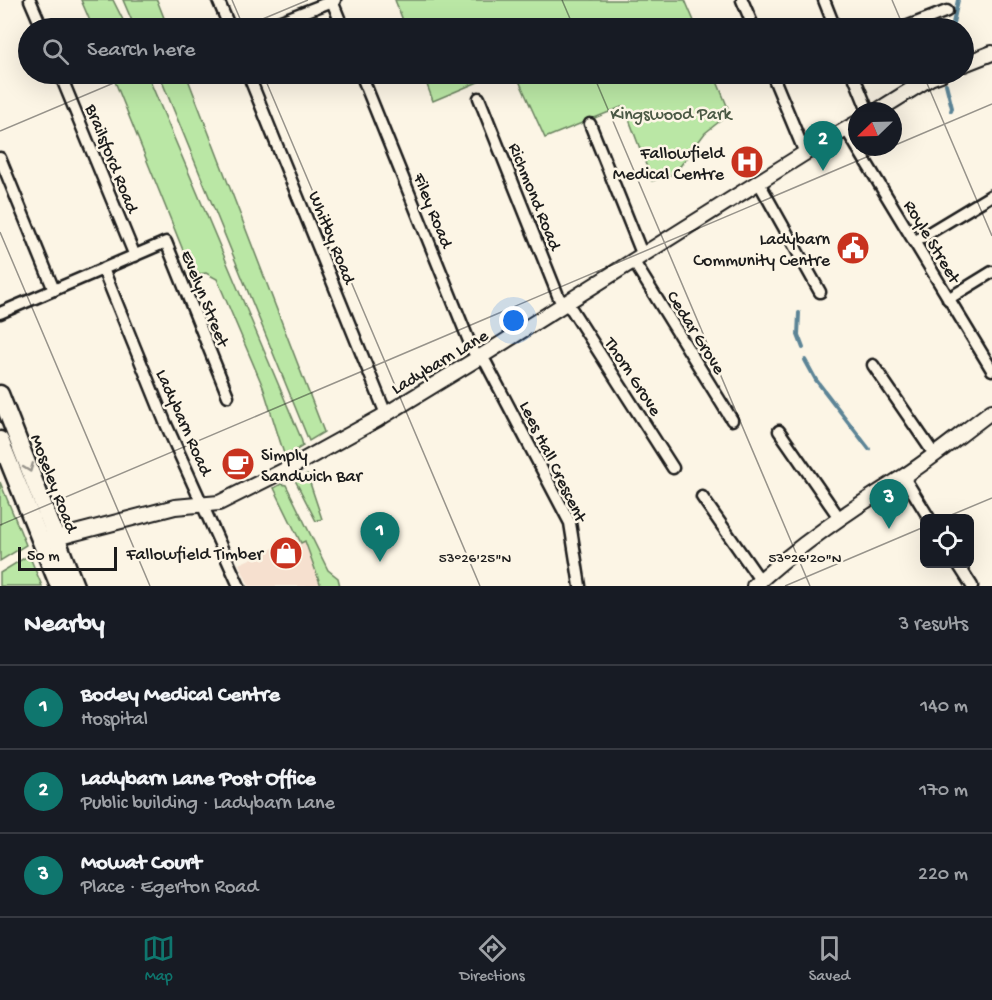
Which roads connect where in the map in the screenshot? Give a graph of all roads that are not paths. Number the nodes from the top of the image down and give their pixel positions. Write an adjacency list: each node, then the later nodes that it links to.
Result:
1 (30, 0): 7 (street)
2 (218, 0): 8 (street)
3 (333, 0): 9 (street); 10 (street)
4 (742, 0): 11 (street)
5 (824, 0): 12 (street)
6 (947, 11): 13 (street)
7 (38, 18)
8 (226, 18)
9 (288, 18)
10 (339, 18)
11 (750, 18)
12 (831, 18)
13 (929, 18)
14 (992, 53): 15 (street)
15 (974, 60)
16 (64, 84): 33 (street, Brailsford Road)
17 (252, 84): 48 (street, Whitby Road)
18 (365, 84): 42 (street, Filey Road)
19 (776, 84): 27 (street)
20 (857, 84): 23 (street)
21 (920, 84): 24 (street)
22 (479, 98): 40 (street, Richmond Road)
23 (864, 102)
24 (891, 102)
25 (590, 124): 34 (street, Cedar Grove)
26 (848, 128): 27 (street, Ladybarn Lane)
27 (805, 153): 30 (street, Ladybarn Lane)
28 (867, 156): 32 (street, Royle Street)
29 (0, 158): 37 (street)
30 (759, 183): 34 (street, Ladybarn Lane); 38 (street)
31 (992, 195): 32 (street)
32 (914, 242): 39 (street, Royle Street)
33 (135, 256): 35 (street); 46 (street, Evelyn Street)
34 (639, 259): 40 (street, Ladybarn Lane); 49 (street, Cedar Grove)
35 (103, 269): 37 (street); 56 (street, Ladybarn Road)
36 (992, 272): 39 (street)
37 (54, 290): 41 (street)
38 (820, 292)
39 (948, 299): 44 (street, Royle Street)
40 (567, 304): 42 (street, Ladybarn Lane); 53 (street, Thorn Grove)
41 (0, 313)
42 (480, 357): 48 (street, Ladybarn Lane); 65 (street, Lees Hall Crescent)
43 (873, 365): 52 (street)
44 (992, 370)
45 (0, 394): 59 (main road, Moseley Road, one-way to 59)
46 (228, 396)
47 (992, 411): 52 (street)
48 (386, 414): 56 (street, Ladybarn Lane)
49 (732, 420)
50 (779, 431): 58 (street)
51 (0, 440): 59 (main road, Moseley Road)
52 (934, 454): 54 (street)
53 (673, 468)
54 (903, 477): 57 (street); 58 (street)
55 (702, 497): 61 (street)
56 (203, 505): 59 (street, Ladybarn Lane); 64 (street, Ladybarn Road)
57 (926, 514)
58 (840, 519): 61 (street)
59 (48, 539): 62 (main road, Moseley Road); 63 (main road, Moseley Road)
60 (961, 568): 66 (street)
61 (757, 583)
62 (59, 586)
63 (75, 586)
64 (239, 586)
65 (580, 586)
66 (972, 586)

